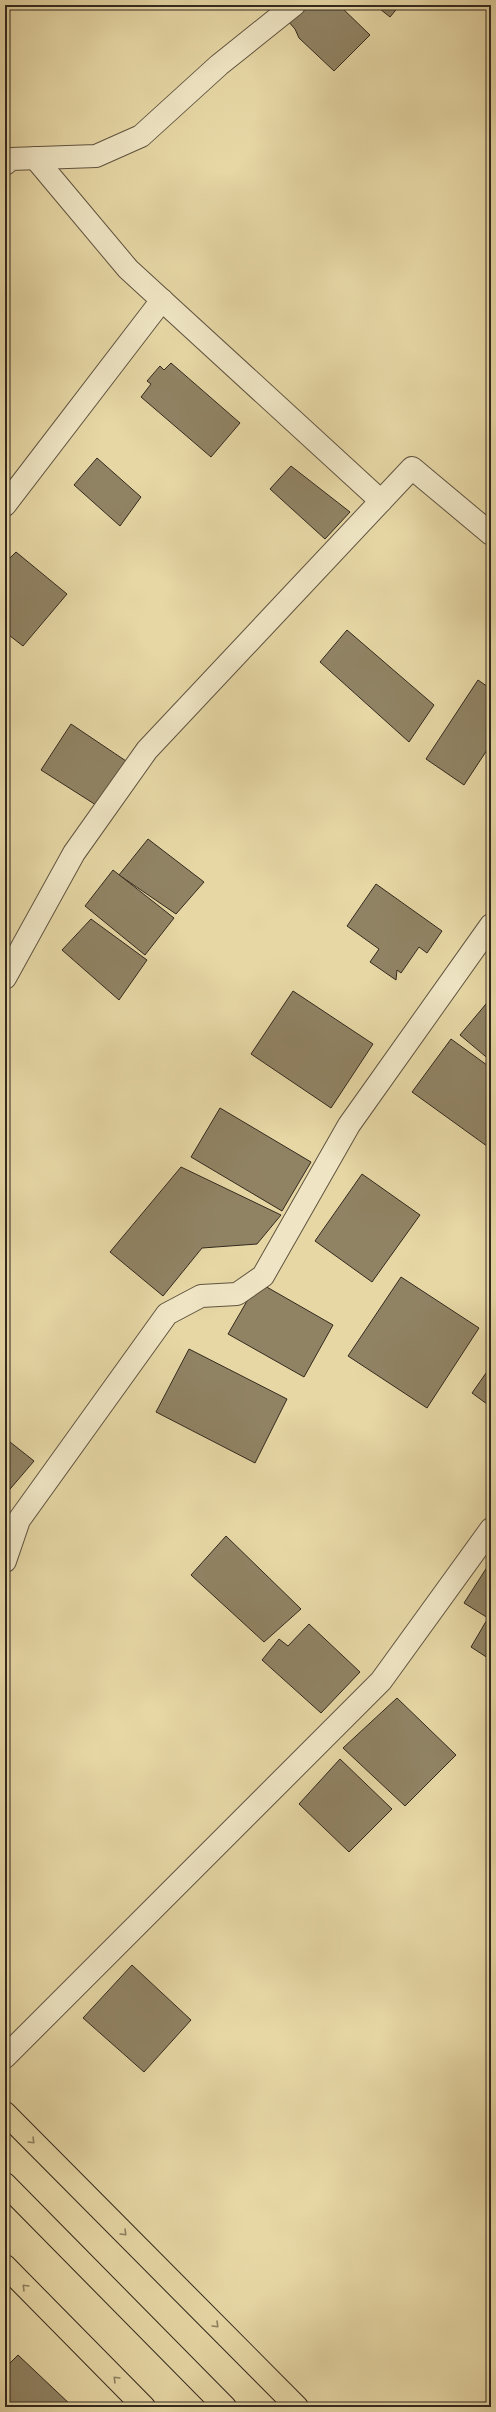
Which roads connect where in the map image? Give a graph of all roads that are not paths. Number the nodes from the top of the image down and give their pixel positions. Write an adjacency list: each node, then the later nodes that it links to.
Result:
1 (294, 5): 2 (street)
2 (35, 158): 3 (street); 4 (street)
3 (5, 164)
4 (162, 300): 5 (street); 6 (street)
5 (381, 501): 7 (street); 9 (street)
6 (5, 506)
7 (491, 534)
8 (491, 925): 11 (street)
9 (5, 978)
10 (491, 1529): 12 (street)
11 (5, 1561)
12 (5, 2056)
13 (5, 2113): 18 (highway, one-way to 18)
14 (5, 2184): 17 (highway)
15 (5, 2266): 16 (highway, one-way to 15)
16 (144, 2407)
17 (225, 2407)
18 (297, 2407)

